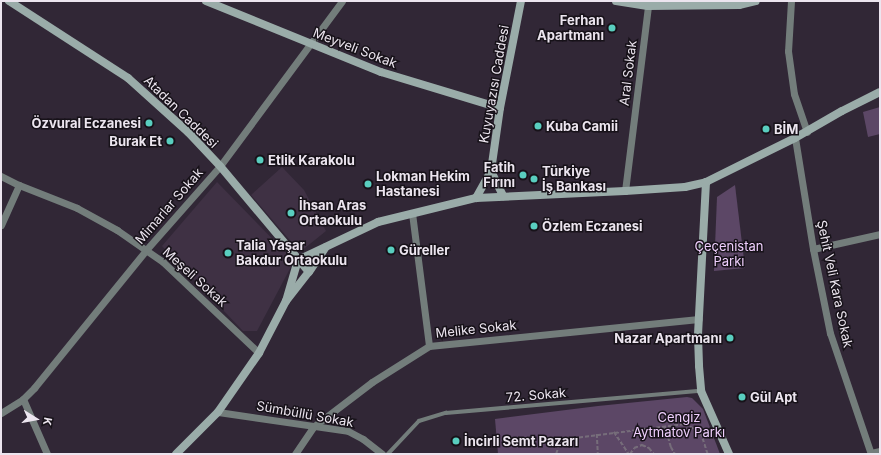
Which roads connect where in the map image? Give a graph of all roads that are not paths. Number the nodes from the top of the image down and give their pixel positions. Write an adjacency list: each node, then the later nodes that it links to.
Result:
1 (8, 1): 14 (street, Atadan Caddesi)
2 (206, 1): 9 (street, Meyveli Sokak)
3 (342, 1): 9 (street, Mimarlar Sokak)
4 (522, 1): 11 (street, Kuyuyazısı Caddesi)
5 (616, 1): 8 (street)
6 (756, 1): 8 (street)
7 (791, 1): 12 (street)
8 (648, 6): 19 (street, Aral Sokak)
9 (311, 44): 11 (street, Meyveli Sokak); 14 (street, Mimarlar Sokak)
10 (880, 92): 12 (street)
11 (500, 108): 15 (street, Kuyuyazısı Caddesi)
12 (807, 132): 13 (street)
13 (795, 138): 17 (street); 26 (street, Şehit Veli Kara Sokak)
14 (220, 166): 27 (street, Mimarlar Sokak); 28 (street, Atadan Caddesi)
15 (491, 171): 20 (street); 21 (street)
16 (1, 176): 18 (street, Meşeli Sokak)
17 (706, 182): 19 (street); 31 (street)
18 (19, 185): 23 (street); 27 (street, Meşeli Sokak)
19 (625, 192): 20 (street)
20 (503, 196): 21 (street)
21 (476, 198): 22 (street)
22 (412, 213): 25 (street); 32 (street)
23 (1, 225)
24 (880, 234): 26 (street)
25 (326, 246): 28 (street); 29 (street)
26 (813, 249): 46 (street, Şehit Veli Kara Sokak)
27 (146, 250): 33 (street, Meşeli Sokak); 35 (street, Mimarlar Sokak)
28 (298, 260): 29 (street, Atadan Caddesi); 30 (street)
29 (309, 272): 30 (street)
30 (286, 301): 33 (street)
31 (699, 319): 32 (street, Melike Sokak); 34 (street)
32 (429, 346): 38 (street, Melike Sokak)
33 (259, 353): 37 (street)
34 (702, 391): 44 (lane, 72. Sokak); 45 (street)
35 (23, 399): 36 (street, Mimarlar Sokak); 40 (street)
36 (1, 412)
37 (218, 412): 38 (street, Sümbüllü Sokak); 41 (street)
38 (313, 427): 42 (street, Melike Sokak); 43 (street, Sümbüllü Sokak)
39 (880, 451): 46 (street)
40 (47, 454)
41 (176, 454)
42 (295, 454)
43 (382, 454)
44 (388, 454)
45 (729, 454)
46 (871, 454)

